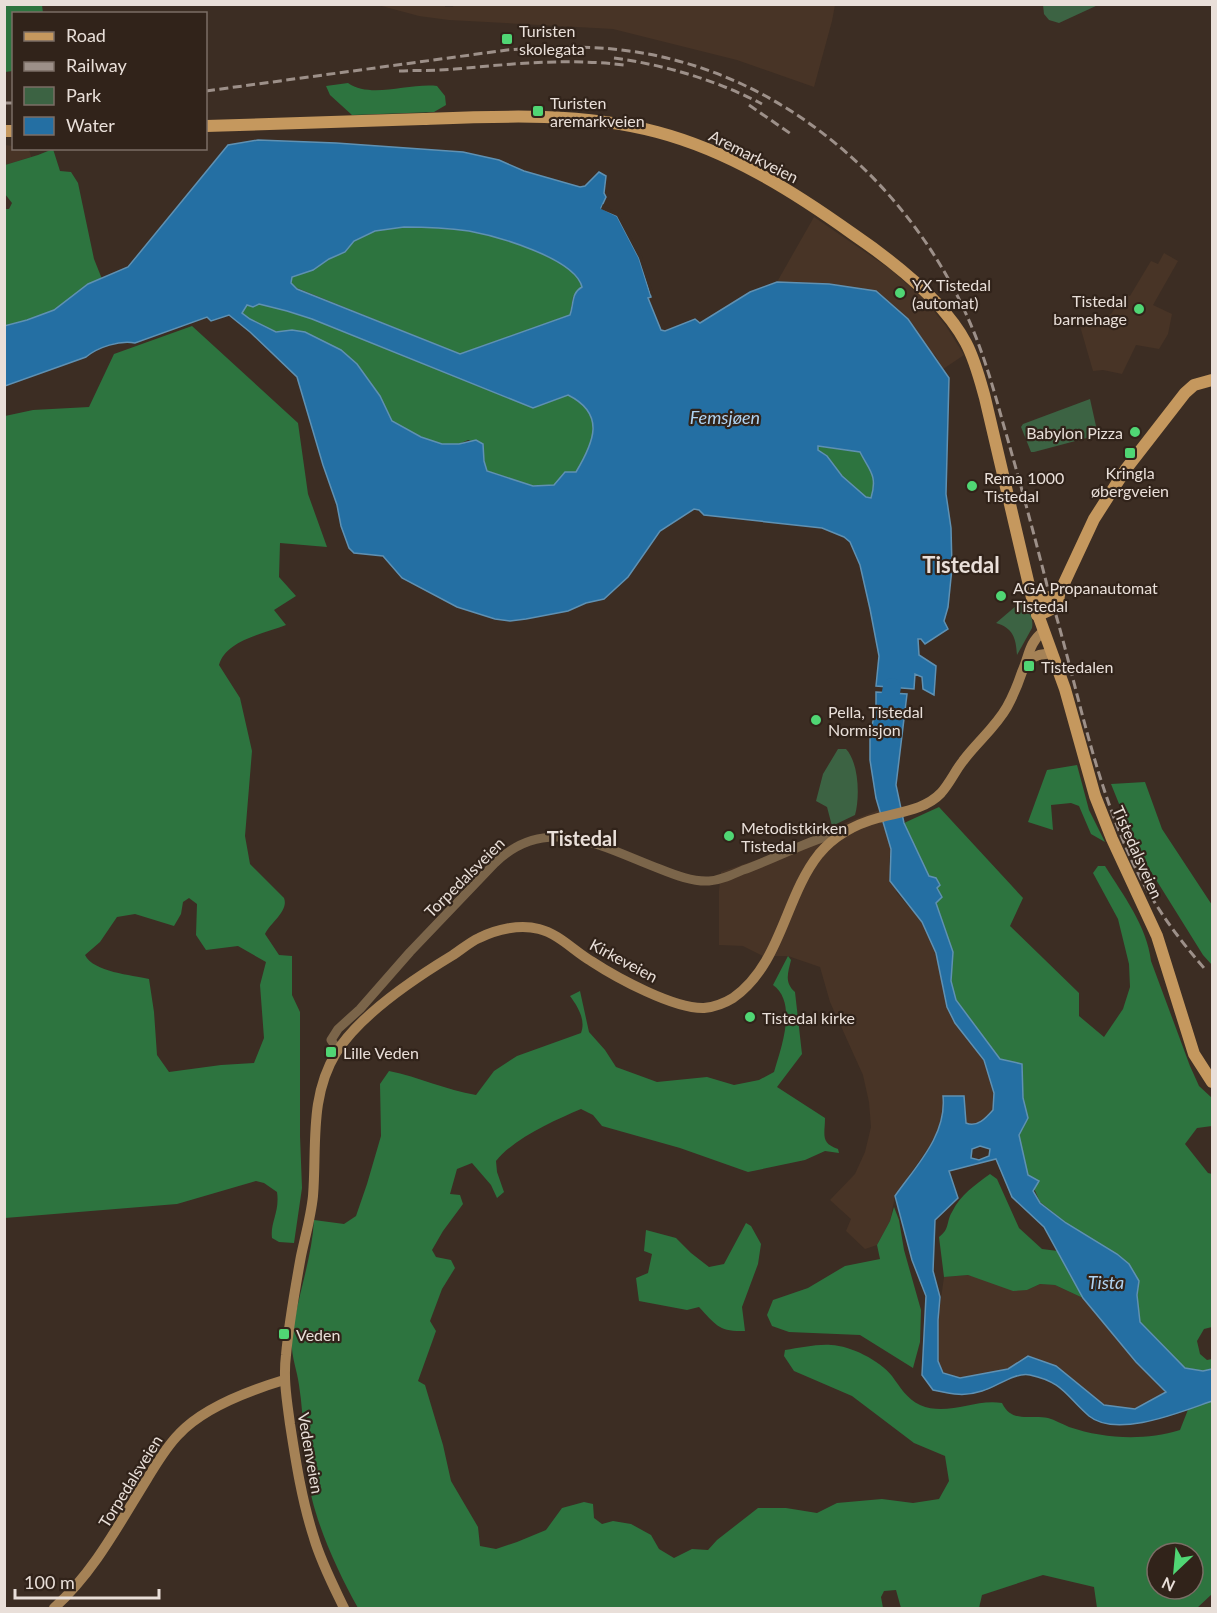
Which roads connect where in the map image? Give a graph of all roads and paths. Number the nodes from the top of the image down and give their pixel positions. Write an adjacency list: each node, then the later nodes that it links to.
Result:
1 (207, 126): 3 (main road, Aremarkveien)
2 (1212, 380): 3 (main road)
3 (1035, 609): 4 (main road, Aremarkveien)
4 (1043, 632): 5 (main road, Tistedalsveien); 6 (main road, Torpedalsveien)
5 (1052, 653): 6 (main road); 9 (main road, Tistedalsveien)
6 (1027, 660): 7 (main road, Torpedalsveien)
7 (848, 830): 8 (street, Torpedalsveien); 8 (main road, Kirkeveien)
8 (338, 1050): 10 (main road, Torpedalsveien)
9 (1212, 1082)
10 (293, 1296): 11 (main road, Vedenveien)
11 (284, 1380): 12 (main road, Torpedalsveien); 13 (main road, Vedenveien)
12 (54, 1608)
13 (344, 1608)

